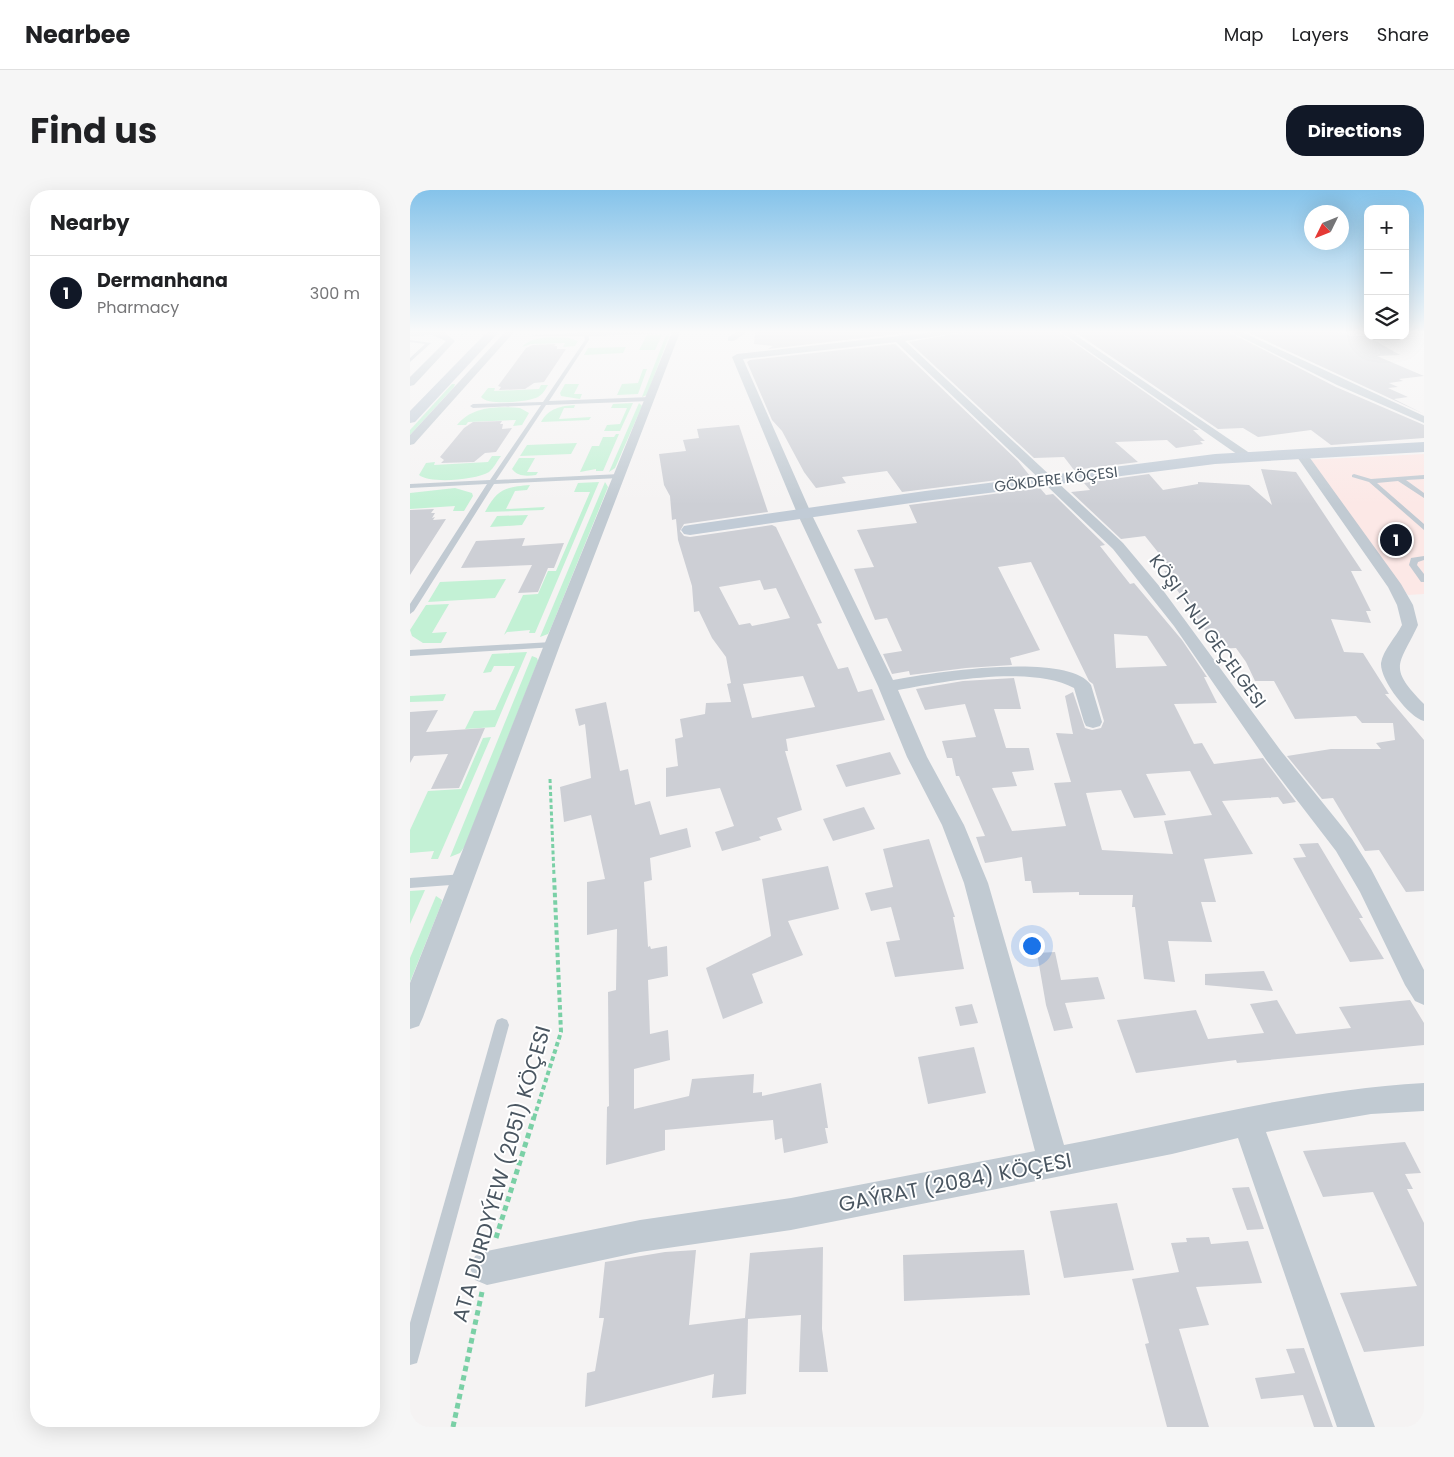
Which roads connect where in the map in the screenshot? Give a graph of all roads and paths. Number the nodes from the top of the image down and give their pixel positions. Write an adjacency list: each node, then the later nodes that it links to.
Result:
1 (423, 390): 11 (street)
2 (438, 390): 14 (street)
3 (458, 390): 16 (street)
4 (553, 390): 12 (lane)
5 (654, 390): 10 (street)
6 (752, 390): 29 (street)
7 (952, 390): 24 (street, KÖŞI 1-NJI GEÇELGESI)
8 (1150, 390): 19 (street)
9 (1354, 390): 15 (street)
10 (650, 399): 12 (lane); 20 (street)
11 (410, 403)
12 (544, 403): 13 (lane); 26 (lane)
13 (473, 406)
14 (410, 419)
15 (1424, 420)
16 (410, 442)
17 (1424, 447): 18 (street, GÖKDERE KÖÇESI)
18 (1300, 454): 19 (street, GÖKDERE KÖÇESI); 35 (street)
19 (1248, 456): 24 (street, GÖKDERE KÖÇESI)
20 (620, 476): 26 (lane); 36 (street)
21 (1354, 476): 25 (lane)
22 (1424, 477): 23 (lane)
23 (1400, 479): 25 (lane); 28 (lane)
24 (1049, 480): 29 (street, GÖKDERE KÖÇESI); 44 (street, KÖŞI 1-NJI GEÇELGESI)
25 (1371, 481): 30 (lane)
26 (491, 482): 27 (lane); 34 (lane)
27 (410, 486)
28 (1424, 496)
29 (804, 513): 31 (street, GÖKDERE KÖÇESI); 38 (street)
30 (1424, 528)
31 (690, 530)
32 (1424, 558): 33 (lane)
33 (1424, 580)
34 (410, 611)
35 (1417, 626): 39 (street)
36 (552, 645): 37 (lane); 42 (street)
37 (410, 654)
38 (887, 686): 40 (street); 49 (street)
39 (1424, 715)
40 (1093, 722)
41 (550, 779): 50 (path, ATA DURDYÝEW (2051) KÖÇESI)
42 (464, 879): 43 (lane); 45 (street)
43 (410, 883)
44 (1424, 993)
45 (410, 1017)
46 (502, 1025): 51 (lane)
47 (1424, 1097): 48 (street, GAÝRAT (2084) KÖÇESI)
48 (1247, 1121): 49 (street, GAÝRAT (2084) KÖÇESI); 53 (street)
49 (1053, 1162): 50 (street, GAÝRAT (2084) KÖÇESI)
50 (487, 1268): 52 (path, ATA DURDYÝEW (2051) KÖÇESI)
51 (410, 1356)
52 (453, 1427)
53 (1356, 1427)

